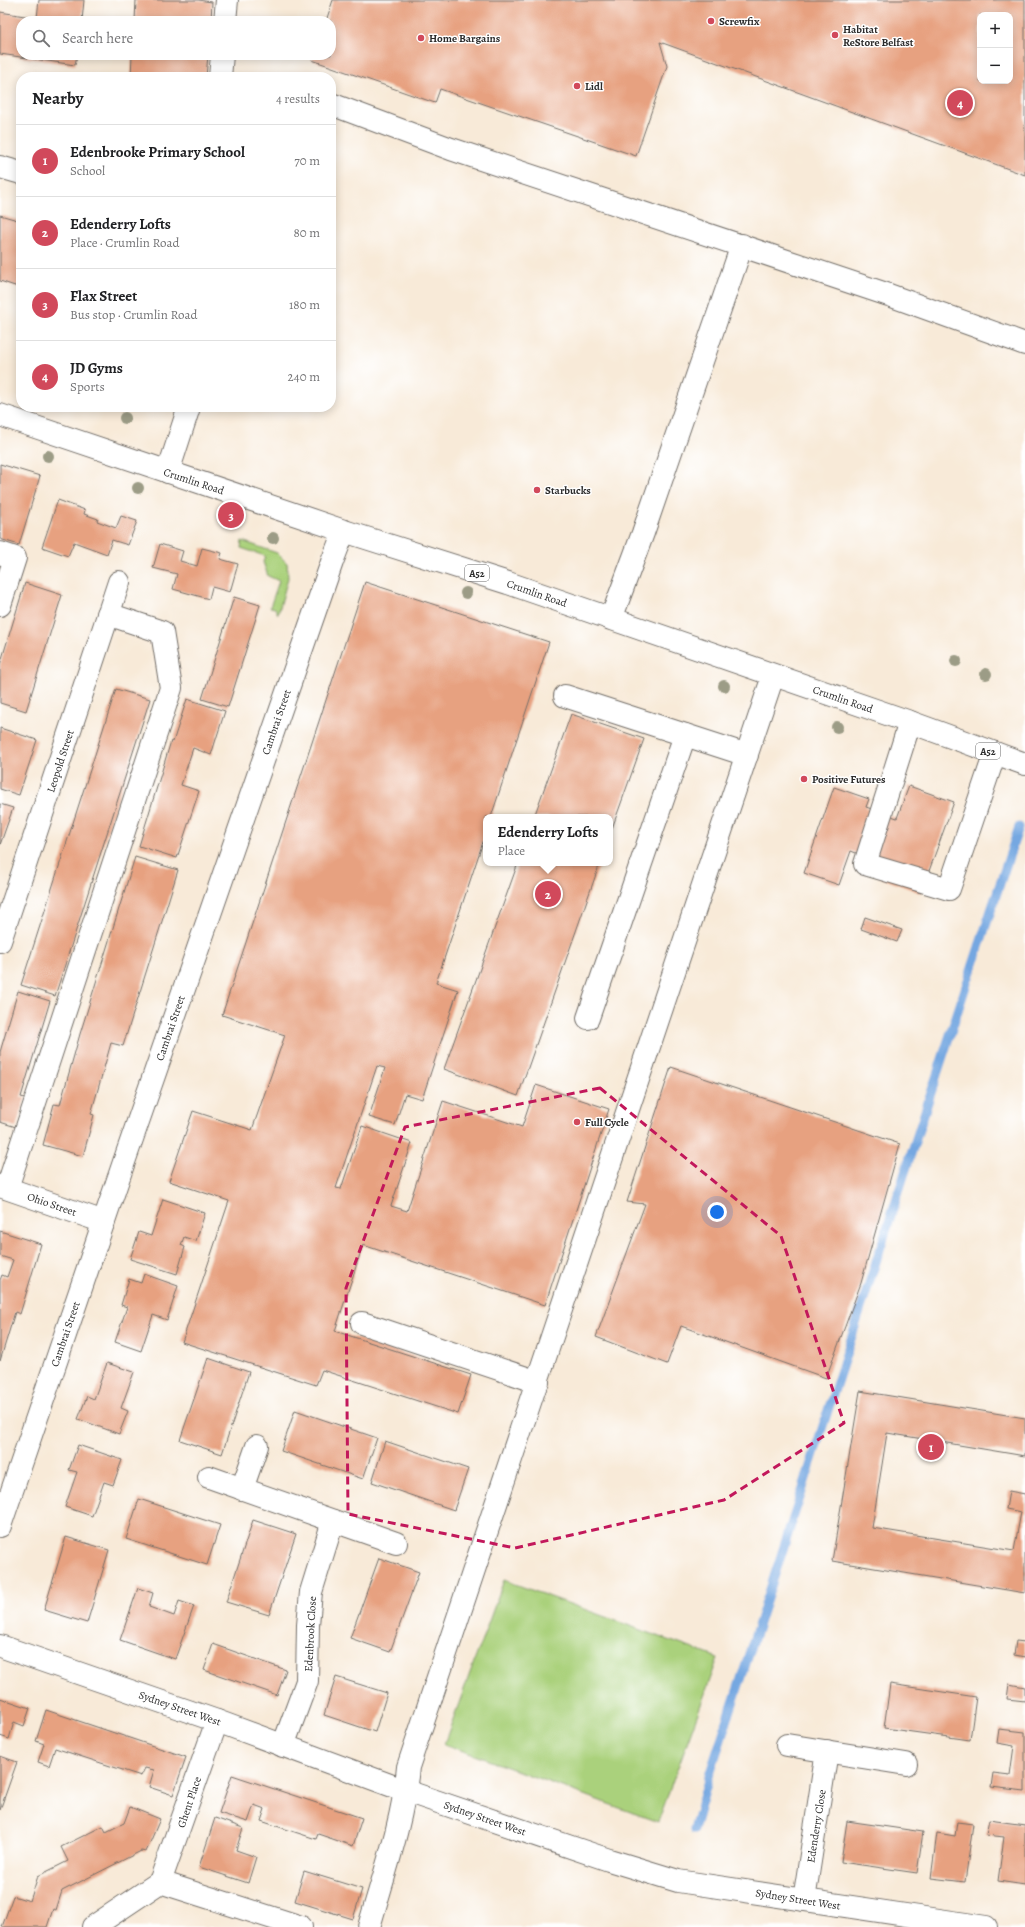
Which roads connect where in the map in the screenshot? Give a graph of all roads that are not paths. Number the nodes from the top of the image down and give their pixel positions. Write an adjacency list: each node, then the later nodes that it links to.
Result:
1 (227, 0): 2 (street)
2 (225, 16)
3 (222, 60): 4 (street)
4 (220, 72)
5 (336, 106): 8 (street)
6 (0, 167): 7 (street)
7 (16, 172)
8 (742, 246): 9 (street); 18 (street)
9 (1025, 344)
10 (187, 412): 12 (street)
11 (0, 415): 12 (street, Crumlin Road / A52)
12 (168, 472): 13 (street, Crumlin Road / A52)
13 (344, 531): 18 (street, Crumlin Road / A52); 29 (street, Cambrai Street)
14 (0, 553): 16 (street)
15 (120, 582): 17 (street, Leopold Street)
16 (0, 605)
17 (108, 614): 26 (street, Leopold Street); 28 (street)
18 (611, 619): 19 (street, Crumlin Road / A52)
19 (774, 676): 21 (street, Crumlin Road / A52); 24 (street)
20 (565, 696): 22 (street)
21 (910, 722): 23 (street, Crumlin Road / A52); 23 (street)
22 (686, 735): 24 (street); 27 (street)
23 (995, 753): 25 (street, Crumlin Road / A52)
24 (747, 755): 31 (street)
25 (1025, 764)
26 (0, 941)
27 (588, 1018)
28 (3, 1187): 29 (street, Ohio Street)
29 (104, 1222): 36 (street, Cambrai Street)
30 (362, 1323): 31 (street)
31 (538, 1382): 44 (street)
32 (257, 1446): 34 (street)
33 (209, 1478): 34 (street)
34 (242, 1489): 35 (street)
35 (333, 1521): 37 (street); 41 (street, Edenbrook Close)
36 (0, 1526)
37 (396, 1543)
38 (0, 1646): 39 (street, Sydney Street West)
39 (217, 1721): 41 (street, Sydney Street West); 45 (street, Ghent Place)
40 (787, 1745): 42 (street)
41 (283, 1746): 44 (street, Sydney Street West)
42 (827, 1751): 43 (street); 46 (street, Edenderry Close)
43 (906, 1764)
44 (406, 1791): 46 (street, Sydney Street West); 49 (street)
45 (160, 1882): 47 (street); 48 (street)
46 (804, 1900): 50 (street, Sydney Street West)
47 (92, 1927)
48 (301, 1927)
49 (369, 1927)
50 (986, 1927)

